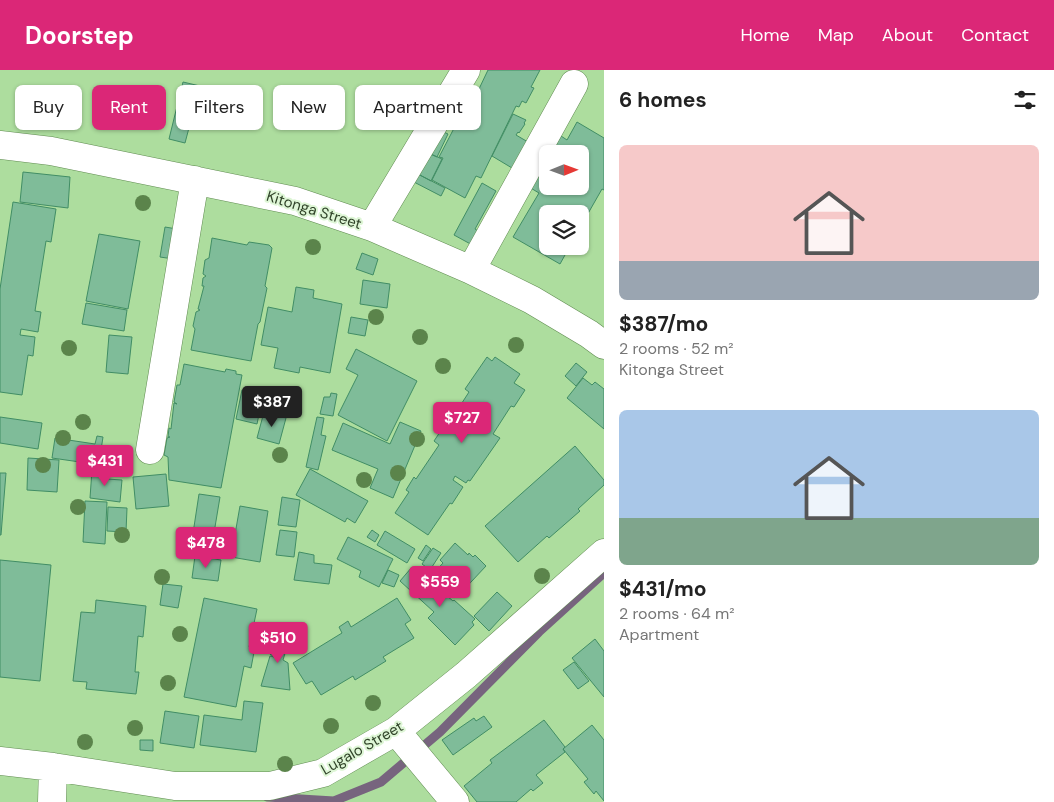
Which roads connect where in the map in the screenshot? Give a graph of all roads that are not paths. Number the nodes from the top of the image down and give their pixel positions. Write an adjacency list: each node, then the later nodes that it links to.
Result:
1 (466, 70): 5 (street)
2 (574, 84): 6 (street)
3 (0, 145): 4 (street, Kitonga Street)
4 (195, 180): 5 (street, Kitonga Street); 8 (street)
5 (372, 227): 6 (street, Kitonga Street)
6 (471, 270): 7 (street, Kitonga Street)
7 (604, 345)
8 (150, 450)
9 (604, 553): 10 (street, Lugalo Street)
10 (396, 731): 12 (street, Lugalo Street); 14 (street)
11 (0, 761): 12 (street, Lugalo Street)
12 (53, 767): 13 (street)
13 (52, 802)
14 (454, 802)

